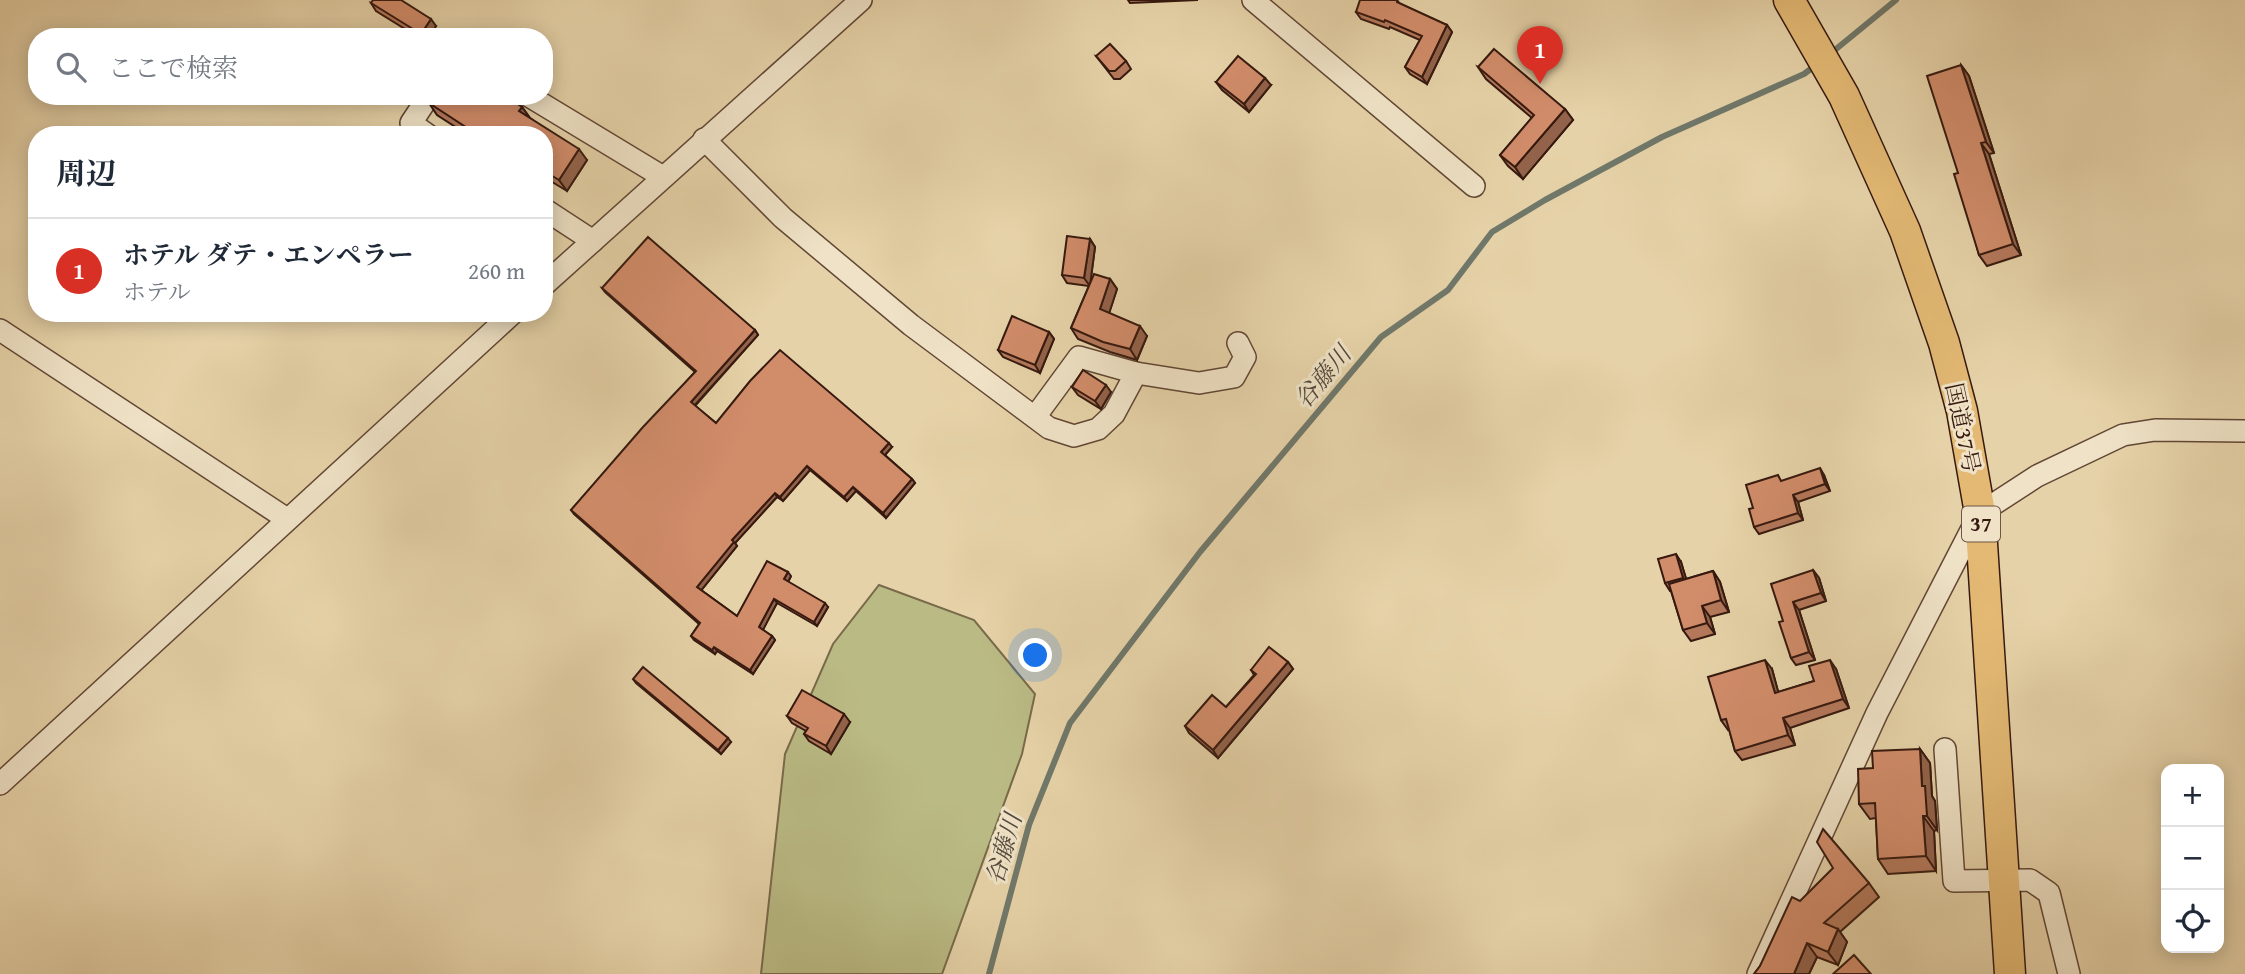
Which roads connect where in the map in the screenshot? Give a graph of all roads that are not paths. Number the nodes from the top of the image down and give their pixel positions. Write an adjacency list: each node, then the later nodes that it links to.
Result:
1 (861, 0): 7 (street)
2 (1253, 0): 9 (street)
3 (1796, 11): 19 (highway, 国道37号 / 37)
4 (423, 105): 6 (street)
5 (544, 105): 8 (street)
6 (415, 126)
7 (704, 139): 8 (street); 17 (street)
8 (663, 177): 11 (street)
9 (1474, 186)
10 (553, 215): 11 (street)
11 (593, 240): 12 (street)
12 (553, 277)
13 (503, 322): 20 (street)
14 (0, 330): 20 (street)
15 (1238, 343): 16 (street)
16 (1136, 373): 17 (street); 17 (street)
17 (1035, 417)
18 (2245, 430): 19 (street)
19 (1980, 513): 23 (highway, 国道37号 / 37); 24 (street)
20 (287, 519): 22 (street)
21 (1945, 749): 23 (street)
22 (0, 784)
23 (2004, 881): 25 (highway, 国道37号 / 37); 26 (street)
24 (1758, 974)
25 (2010, 974)
26 (2069, 974)

